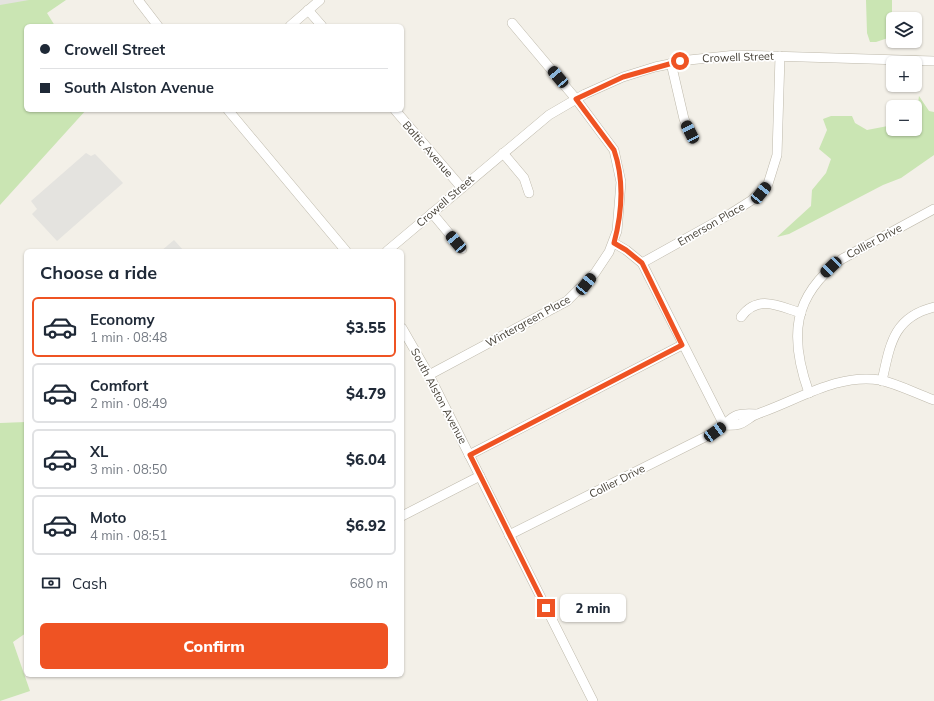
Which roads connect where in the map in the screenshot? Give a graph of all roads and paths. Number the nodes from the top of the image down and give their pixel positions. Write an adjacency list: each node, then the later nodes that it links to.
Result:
1 (138, 0): 5 (street)
2 (320, 0): 3 (street)
3 (308, 10): 6 (street); 7 (street)
4 (512, 23): 11 (street, Wintergreen Place)
5 (156, 24)
6 (292, 24)
7 (320, 24)
8 (780, 56): 9 (street, Crowell Street); 10 (street, Crowell Street); 24 (street, Emerson Place)
9 (934, 61)
10 (671, 63): 11 (street, Crowell Street); 14 (street)
11 (576, 99): 15 (street, Crowell Street); 20 (street, Wintergreen Place)
12 (230, 112): 21 (street)
13 (397, 112): 16 (street, Baltic Avenue)
14 (690, 132)
15 (503, 153): 16 (street, Crowell Street); 17 (street)
16 (461, 187): 19 (street, Crowell Street)
17 (530, 192)
18 (934, 209): 26 (street, Collier Drive)
19 (432, 213): 22 (street, Crowell Street); 23 (street)
20 (614, 243): 24 (street); 30 (street, Wintergreen Place)
21 (344, 249)
22 (389, 249)
23 (462, 249)
24 (642, 263): 29 (street)
25 (934, 307): 31 (street)
26 (801, 313): 27 (street); 32 (street, Collier Drive)
27 (741, 317)
28 (404, 331): 30 (street, South Alston Avenue)
29 (682, 345): 34 (street); 35 (street)
30 (429, 375): 35 (street, South Alston Avenue)
31 (882, 381): 32 (street, Collier Drive); 33 (street, Collier Drive)
32 (809, 393): 34 (street, Collier Drive)
33 (934, 400)
34 (724, 425): 38 (street, Collier Drive)
35 (470, 455): 36 (street, South Alston Avenue)
36 (480, 476): 37 (street); 38 (street, South Alston Avenue)
37 (404, 515)
38 (509, 535): 39 (street, South Alston Avenue)
39 (593, 701)

